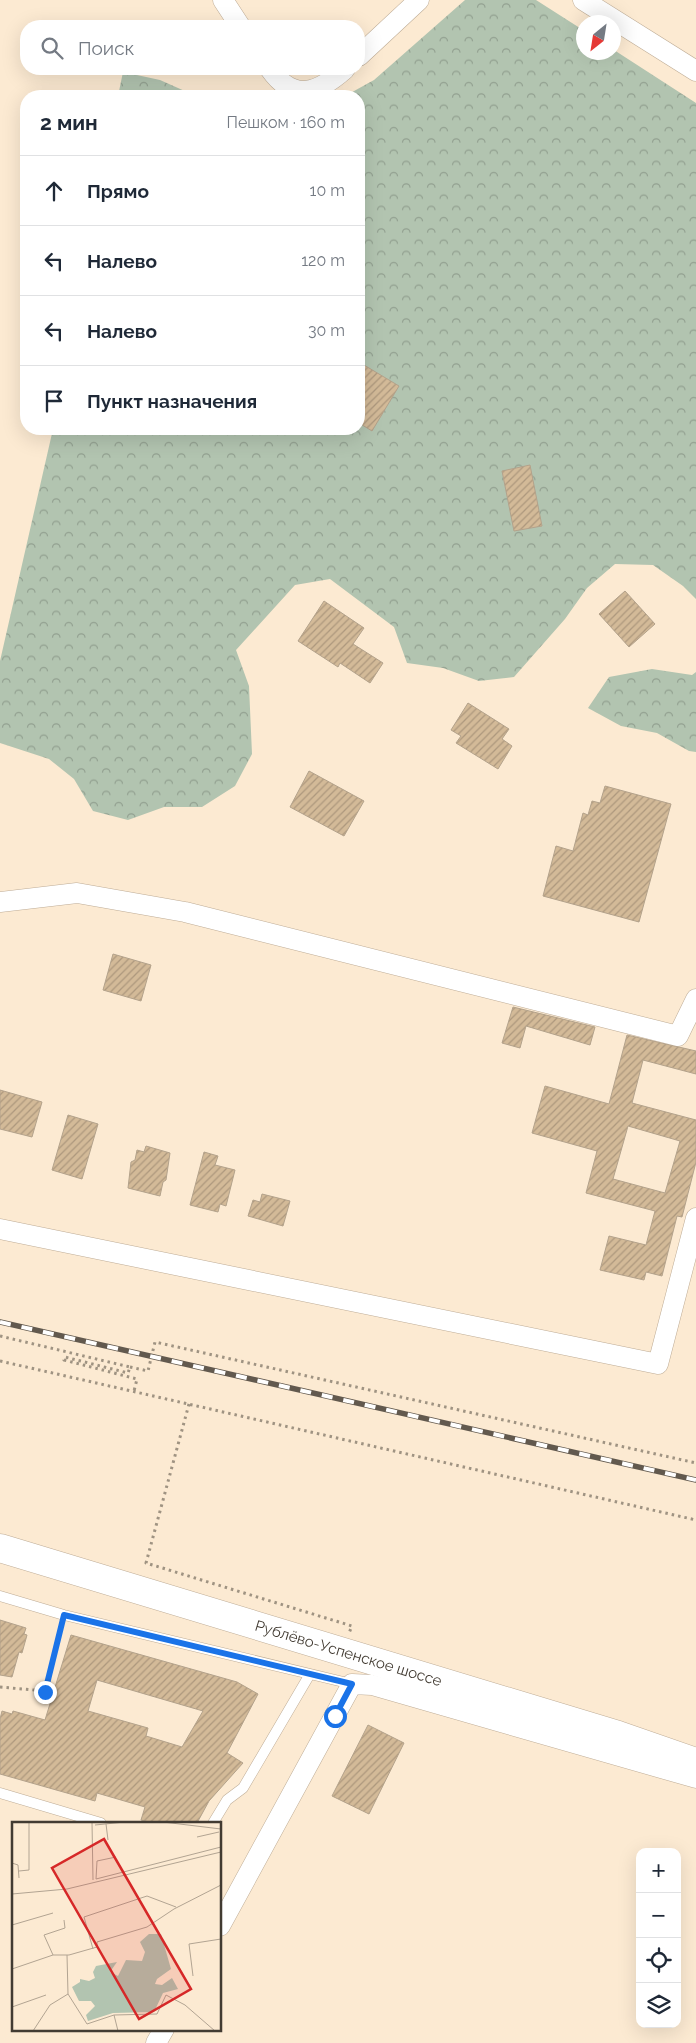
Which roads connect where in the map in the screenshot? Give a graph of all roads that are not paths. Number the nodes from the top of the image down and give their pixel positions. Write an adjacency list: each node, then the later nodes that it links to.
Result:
1 (223, 0): 4 (street)
2 (420, 0): 5 (street)
3 (583, 0): 6 (street)
4 (236, 20)
5 (365, 50)
6 (696, 71)
7 (276, 75): 9 (street)
8 (338, 75): 10 (street)
9 (295, 90)
10 (315, 90)
11 (0, 902): 12 (street)
12 (696, 999)
13 (696, 1218): 14 (street)
14 (0, 1229)
15 (0, 1548): 19 (main road, Рублёво-Успенское шоссе)
16 (0, 1596): 17 (lane)
17 (310, 1674): 18 (lane); 23 (lane)
18 (352, 1684): 20 (street); 24 (street)
19 (696, 1762)
20 (696, 1778)
21 (0, 1794): 22 (lane)
22 (98, 1822)
23 (214, 1822)
24 (221, 1924)
25 (163, 2030): 26 (street)
26 (156, 2043)

